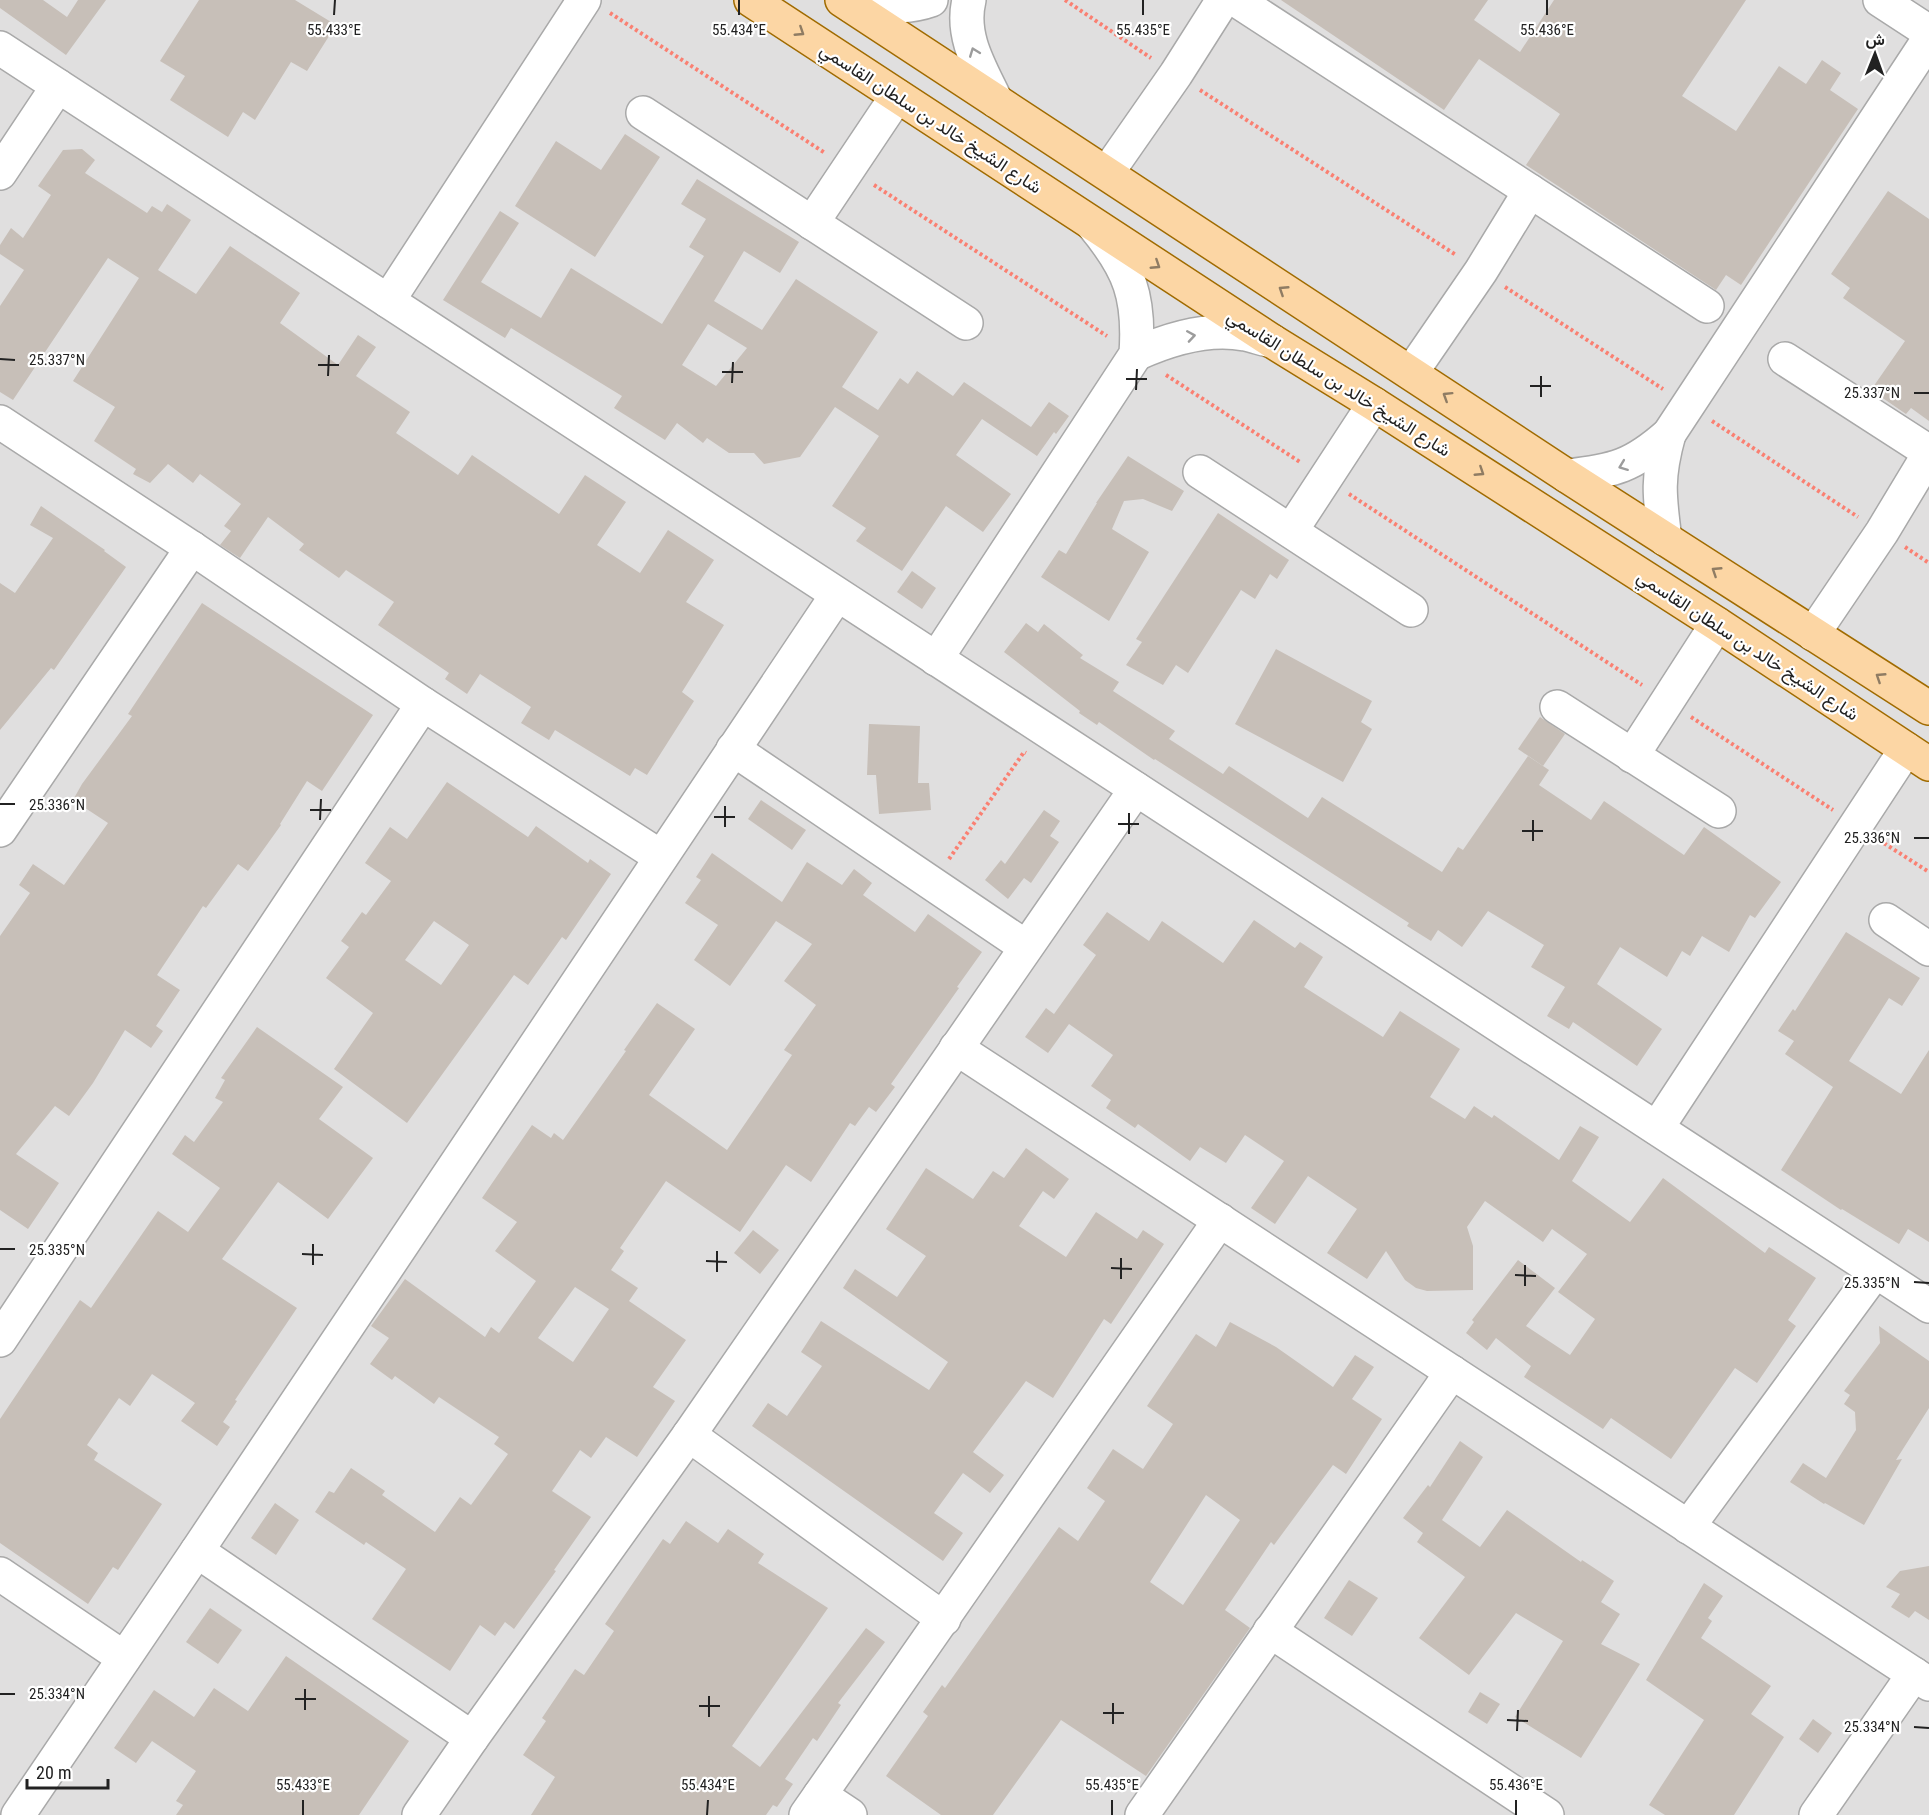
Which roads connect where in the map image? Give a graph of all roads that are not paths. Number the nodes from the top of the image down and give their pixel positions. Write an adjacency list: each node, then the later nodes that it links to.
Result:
1 (751, 0): 13 (main road, شارع الشيخ خالد بن سلطان القاسمي, one-way to 13)
2 (931, 0): 8 (street)
3 (969, 0): 14 (street, one-way to 3)
4 (1223, 0): 17 (street)
5 (1236, 0): 18 (street)
6 (1880, 0): 9 (street)
7 (592, 3): 21 (street)
8 (847, 3): 14 (main road)
9 (1929, 32)
10 (1929, 39): 30 (street)
11 (0, 48): 12 (street)
12 (58, 86): 16 (street); 21 (street)
13 (897, 96): 19 (street); 20 (main road, شارع الشيخ خالد بن سلطان القاسمي)
14 (996, 101): 17 (main road)
15 (643, 113): 19 (street)
16 (0, 173)
17 (1107, 173): 27 (main road, one-way to 17)
18 (1530, 191): 22 (street); 27 (street)
19 (812, 223): 23 (street)
20 (1092, 224): 24 (main road, شارع الشيخ خالد بن سلطان القاسمي, one-way to 24); 25 (street)
21 (388, 301): 37 (street)
22 (1707, 306)
23 (966, 323)
24 (1272, 341): 25 (street, one-way to 24); 28 (main road, شارع الشيخ خالد بن سلطان القاسمي)
25 (1135, 354): 41 (street)
26 (1785, 358): 31 (street)
27 (1411, 373): 33 (main road, one-way to 27)
28 (1374, 404): 34 (street); 39 (main road, شارع الشيخ خالد بن سلطان القاسمي, one-way to 39)
29 (0, 422): 36 (street)
30 (1669, 434): 33 (street, one-way to 33); 35 (street)
31 (1929, 453): 40 (street)
32 (1200, 472): 34 (street)
33 (1567, 476): 35 (main road)
34 (1291, 531): 38 (street)
35 (1665, 539): 40 (main road, one-way to 35)
36 (192, 548): 42 (street); 50 (street)
37 (837, 595): 41 (street); 45 (street)
38 (1411, 610)
39 (1717, 624): 46 (street); 47 (main road, شارع الشيخ خالد بن سلطان القاسمي)
40 (1813, 634): 44 (main road, one-way to 40)
41 (936, 659): 48 (street)
42 (423, 704): 51 (street); 60 (street)
43 (1557, 707): 46 (street)
44 (1929, 708)
45 (733, 749): 51 (street); 53 (street)
46 (1632, 756): 49 (street)
47 (1917, 756): 56 (street)
48 (1136, 789): 53 (street); 56 (street)
49 (1719, 811)
50 (5, 814)
51 (661, 857): 64 (street)
52 (1886, 920): 54 (street)
53 (1026, 947): 55 (street)
54 (1929, 949)
55 (956, 1048): 57 (street); 62 (street)
56 (1657, 1128): 58 (street)
57 (1220, 1220): 61 (street); 66 (street)
58 (1875, 1272): 59 (street); 63 (street)
59 (1929, 1306)
60 (0, 1340)
61 (1452, 1372): 63 (street); 67 (street)
62 (689, 1435): 66 (street); 70 (street)
63 (1688, 1527): 69 (street)
64 (197, 1551): 68 (street); 70 (street)
65 (0, 1574): 68 (street)
66 (944, 1619): 71 (street)
67 (1270, 1632): 75 (street); 76 (street)
68 (123, 1658): 72 (street)
69 (1922, 1679): 77 (street)
70 (472, 1738): 73 (street)
71 (813, 1805): 74 (street)
72 (18, 1815)
73 (419, 1815)
74 (850, 1815)
75 (1142, 1815)
76 (1547, 1815)
77 (1816, 1815)

